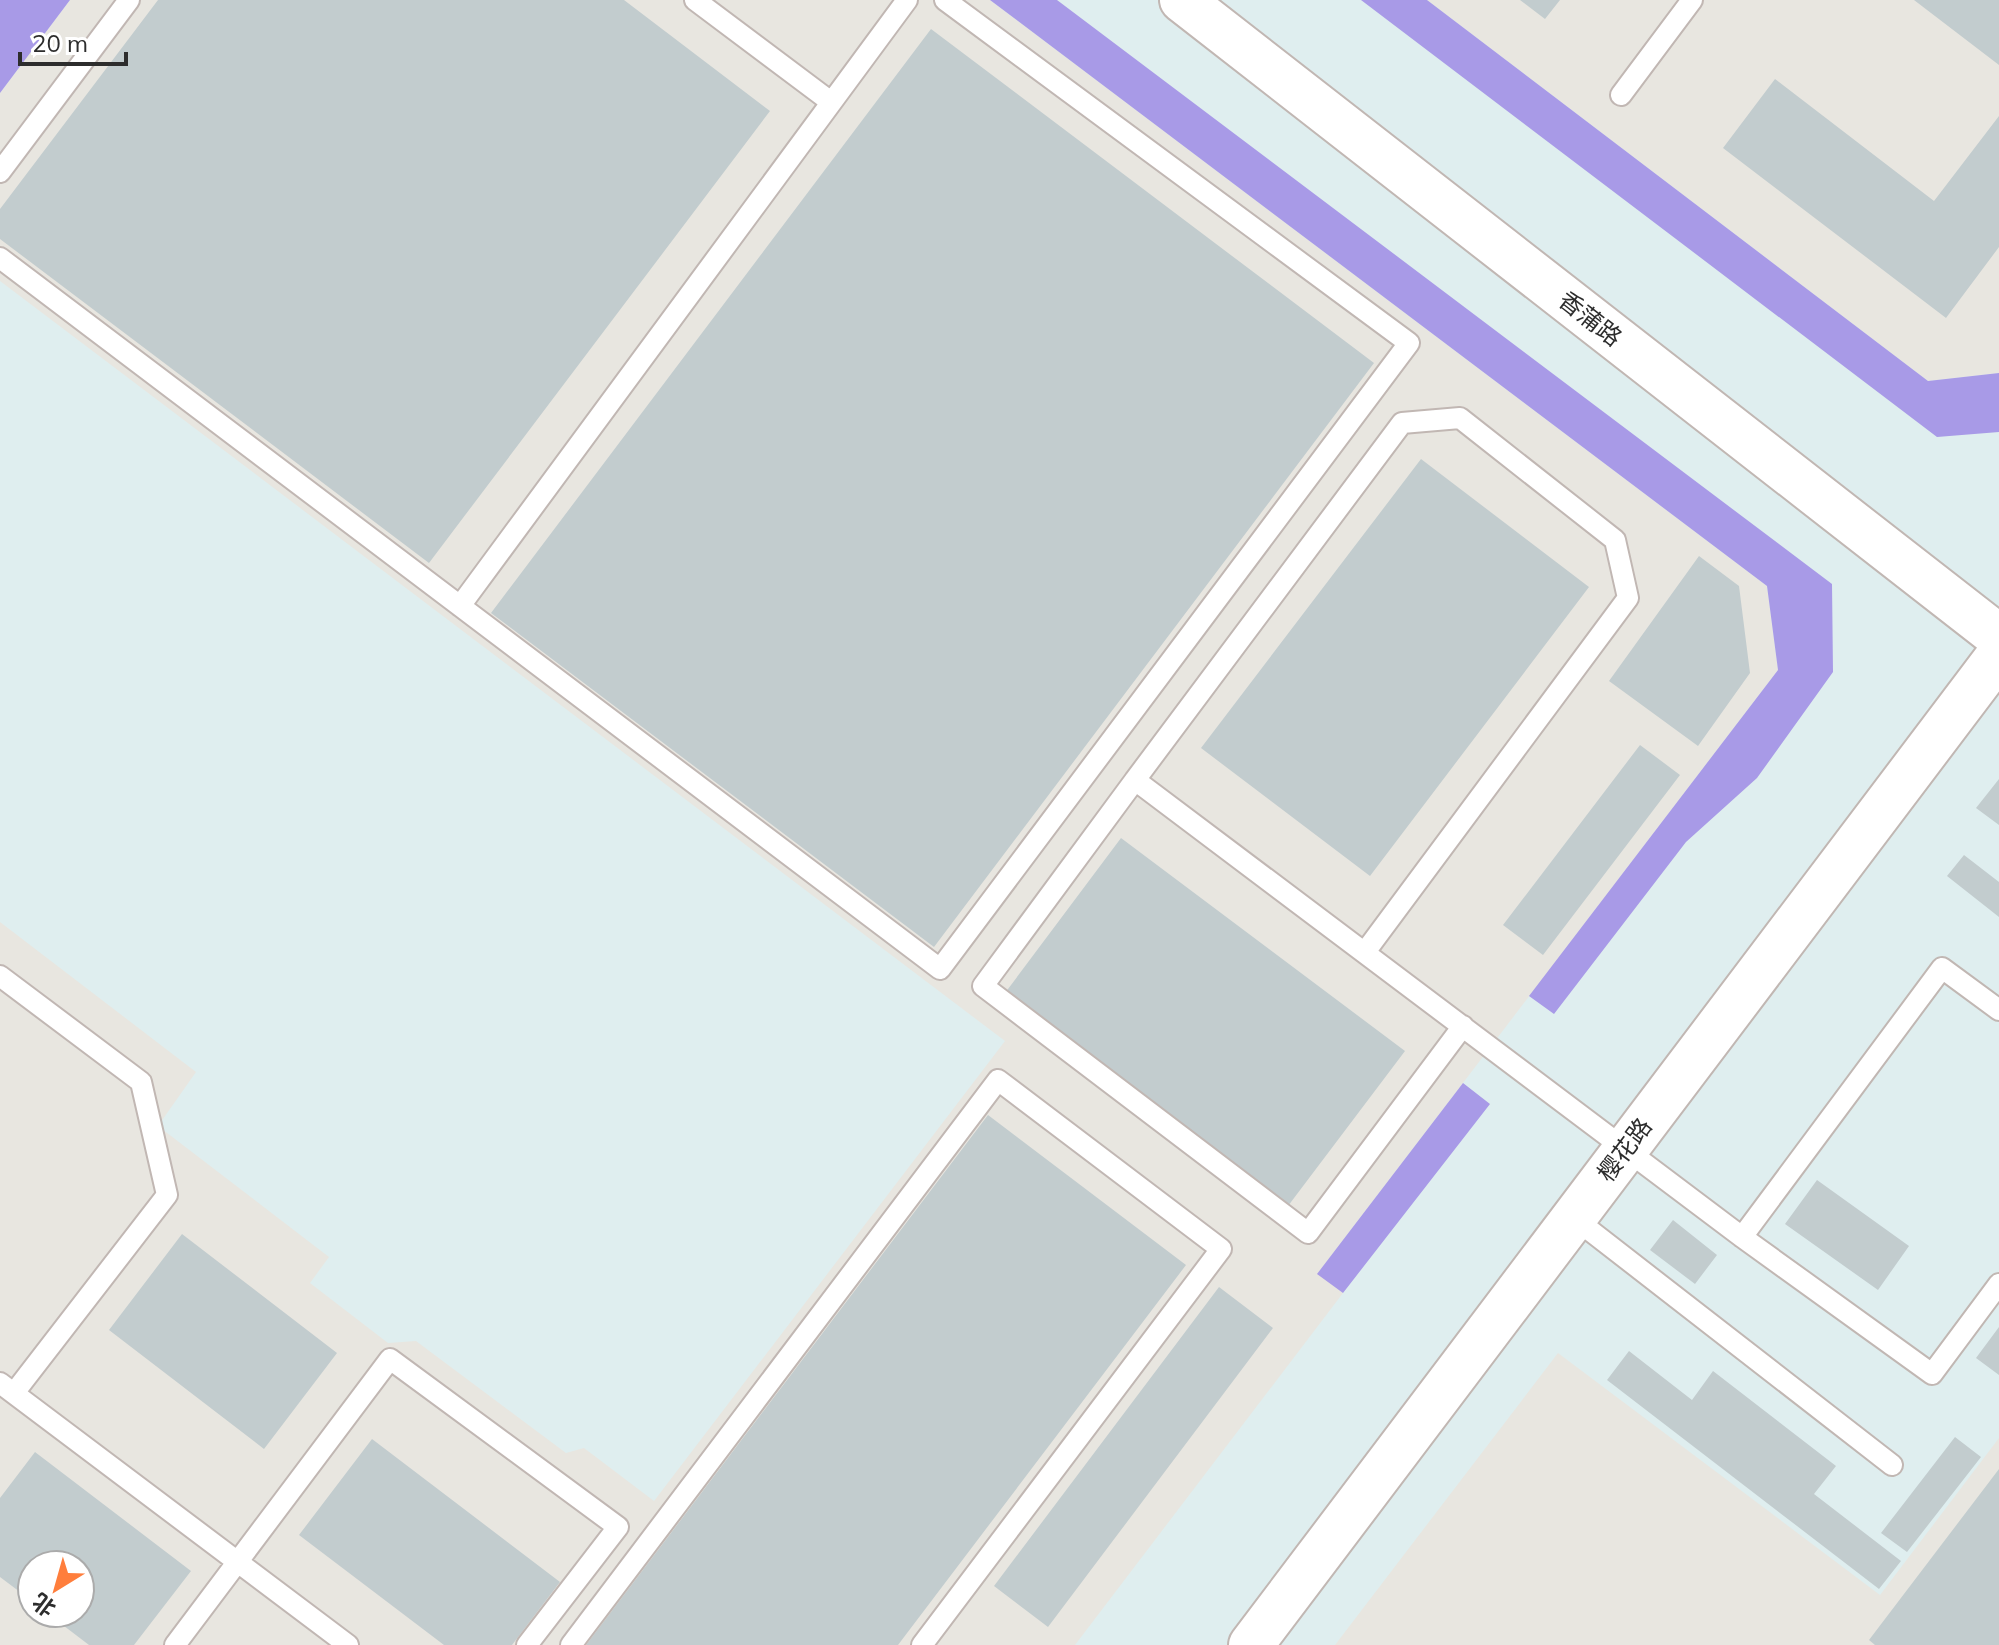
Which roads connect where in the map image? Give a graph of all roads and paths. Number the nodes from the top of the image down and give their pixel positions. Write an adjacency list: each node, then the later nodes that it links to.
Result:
1 (129, 0): 9 (lane)
2 (695, 0): 8 (lane)
3 (907, 0): 8 (lane)
4 (945, 0): 11 (lane)
5 (1182, 0): 12 (street, 香蒲路)
6 (1692, 0): 7 (lane)
7 (1621, 95)
8 (831, 102): 11 (lane)
9 (0, 172)
10 (0, 258): 11 (lane)
11 (460, 606)
12 (1999, 637)
13 (1999, 655): 19 (street, 樱花路)
14 (1135, 780): 15 (lane); 15 (lane); 18 (lane)
15 (1365, 952): 18 (lane)
16 (0, 976): 23 (lane)
17 (1999, 1010): 21 (lane)
18 (1463, 1026): 19 (lane)
19 (1626, 1148): 20 (street, 樱花路); 21 (lane)
20 (1574, 1218): 24 (lane); 31 (street, 樱花路)
21 (1742, 1237): 22 (lane)
22 (1999, 1284)
23 (7, 1388): 25 (lane)
24 (1892, 1465)
25 (237, 1561): 26 (lane); 27 (lane); 28 (lane)
26 (175, 1645)
27 (348, 1645)
28 (527, 1645)
29 (571, 1645): 30 (lane)
30 (922, 1645)
31 (1251, 1645)

